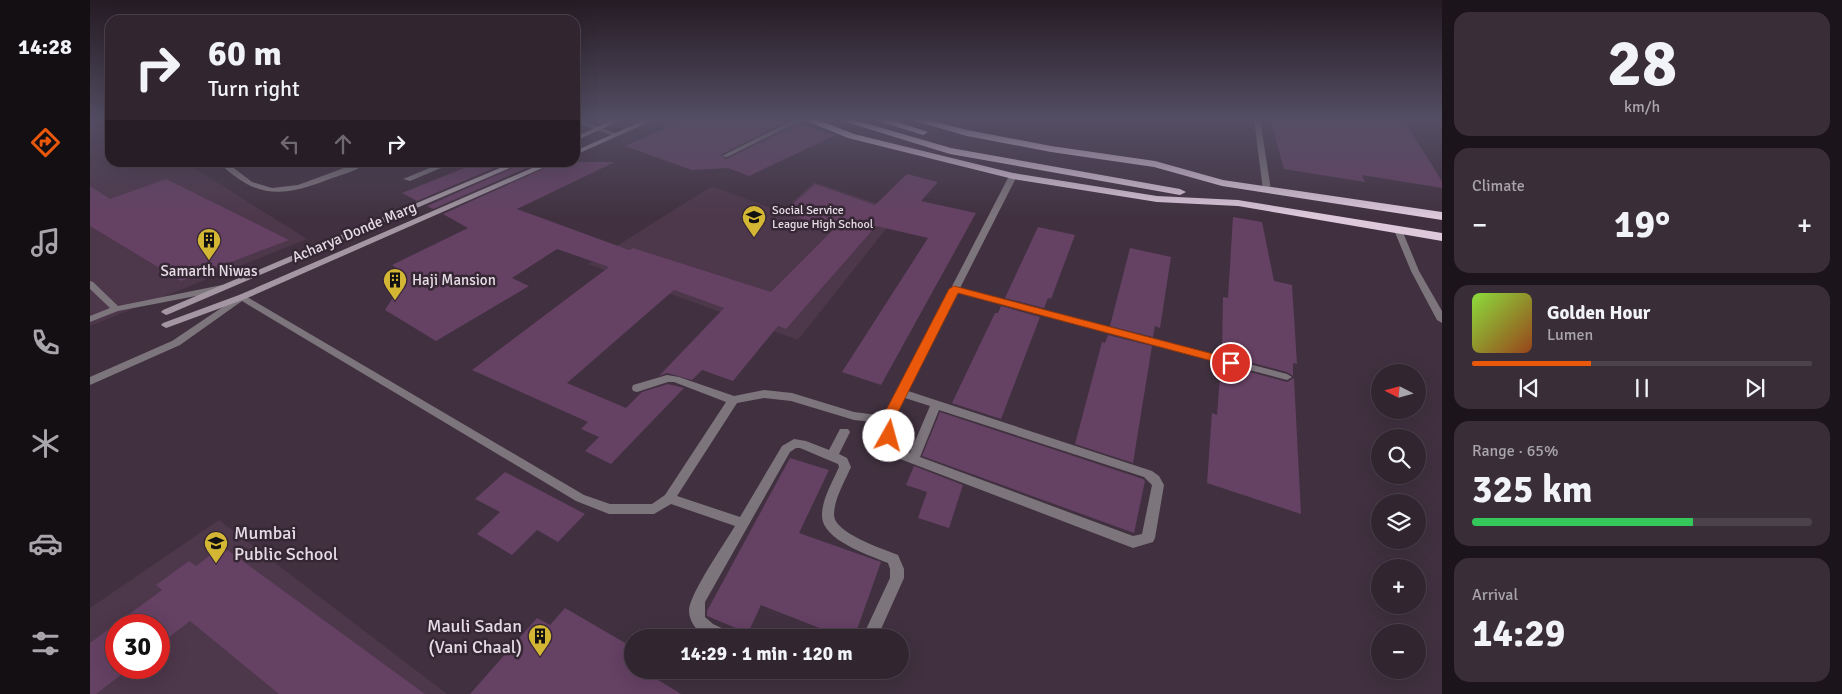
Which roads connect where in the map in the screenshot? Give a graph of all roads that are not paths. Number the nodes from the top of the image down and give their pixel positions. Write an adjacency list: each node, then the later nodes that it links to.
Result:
1 (734, 151): 7 (street)
2 (909, 151): 13 (highway)
3 (958, 151): 17 (highway)
4 (1013, 151): 15 (highway)
5 (1068, 151): 15 (highway)
6 (1261, 151): 16 (street)
7 (725, 156)
8 (228, 167): 12 (street)
9 (438, 167): 14 (street)
10 (509, 167): 22 (main road, Acharya Donde Marg)
11 (541, 167): 24 (main road, Acharya Donde Marg)
12 (352, 168)
13 (1013, 176): 17 (highway); 23 (street)
14 (407, 179)
15 (1222, 183): 16 (highway)
16 (1268, 190): 18 (highway)
17 (1238, 203): 19 (highway)
18 (1442, 216)
19 (1398, 230): 20 (highway); 28 (street)
20 (1442, 238)
21 (90, 284): 25 (street)
22 (231, 286): 25 (street); 26 (main road, Acharya Donde Marg)
23 (954, 289): 30 (street); 33 (street)
24 (242, 297): 29 (main road, Acharya Donde Marg); 31 (street); 40 (street)
25 (116, 309): 27 (street)
26 (166, 312)
27 (90, 319)
28 (1442, 320)
29 (166, 325)
30 (1287, 377)
31 (90, 381)
32 (637, 388): 34 (street)
33 (901, 393): 35 (street); 36 (street)
34 (733, 400): 37 (street); 40 (street)
35 (936, 404): 39 (street); 39 (street)
36 (888, 420): 37 (street); 39 (street)
37 (849, 424): 38 (street)
38 (832, 456): 41 (street); 43 (street)
39 (913, 459)
40 (669, 498): 41 (street)
41 (742, 524): 42 (street)
42 (708, 629)
43 (873, 629)

